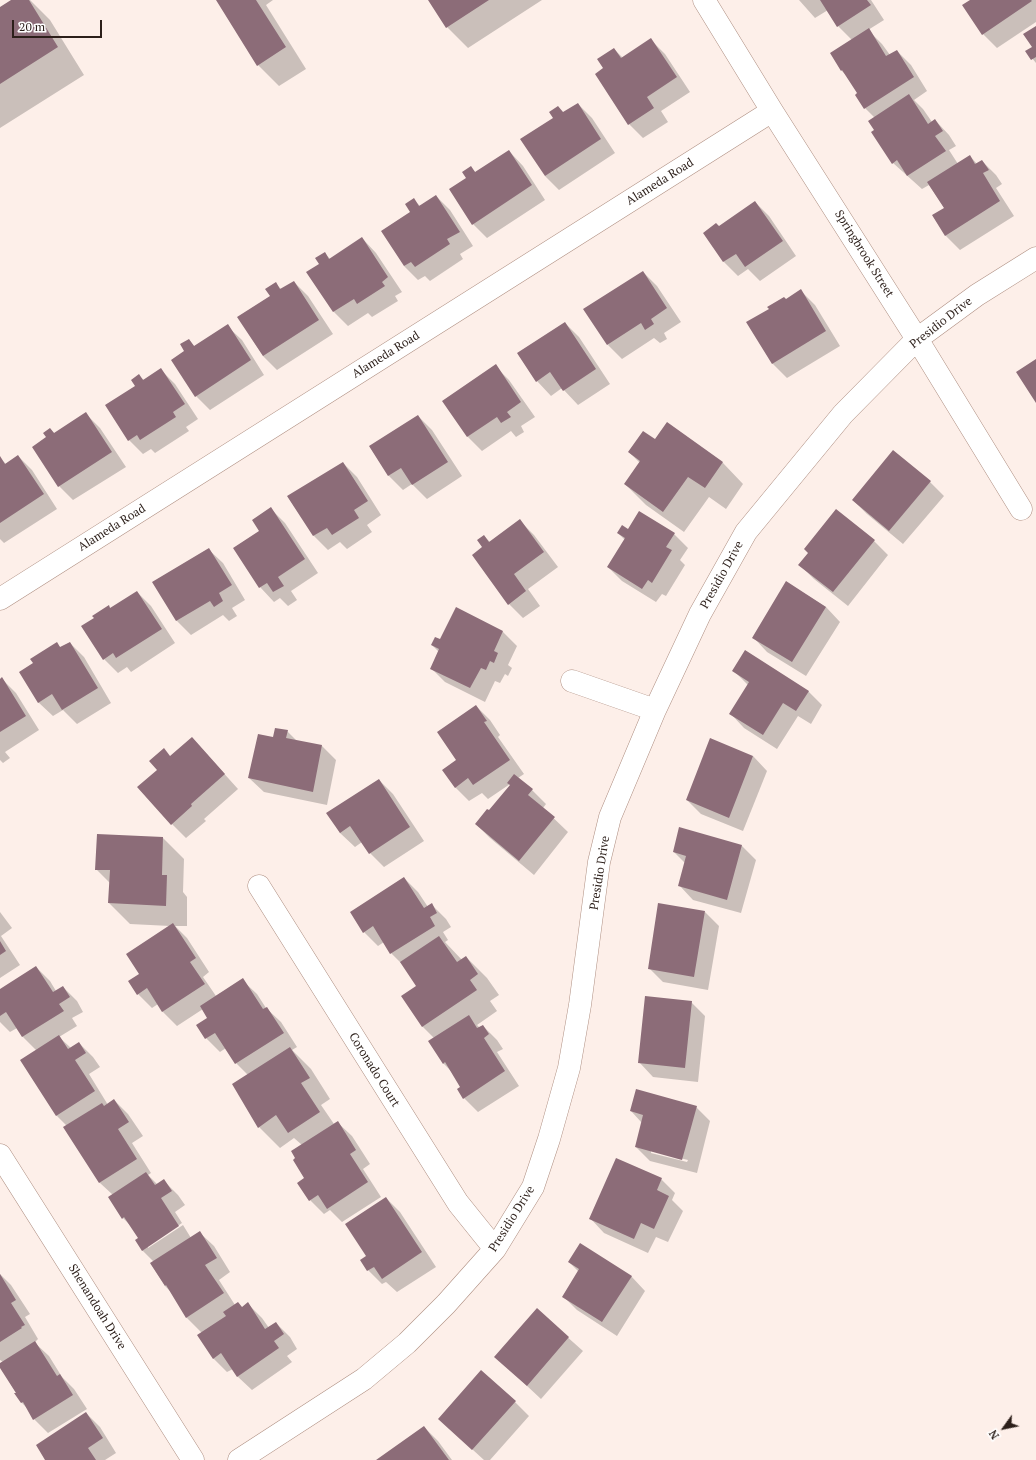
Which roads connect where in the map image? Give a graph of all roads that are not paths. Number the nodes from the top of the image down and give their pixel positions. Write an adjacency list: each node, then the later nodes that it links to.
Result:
1 (704, 0): 2 (street, Springbrook Street)
2 (772, 111): 4 (street, Springbrook Street); 6 (street, Alameda Road)
3 (1036, 258): 4 (street, Presidio Drive)
4 (918, 339): 5 (street, Springbrook Street); 8 (street, Presidio Drive)
5 (1021, 509)
6 (0, 599)
7 (572, 681): 8 (street)
8 (655, 710): 11 (street, Presidio Drive)
9 (259, 886): 11 (street, Coronado Court)
10 (0, 1155): 12 (street, Shenandoah Drive)
11 (495, 1249): 13 (street, Presidio Drive)
12 (193, 1460)
13 (240, 1460)

